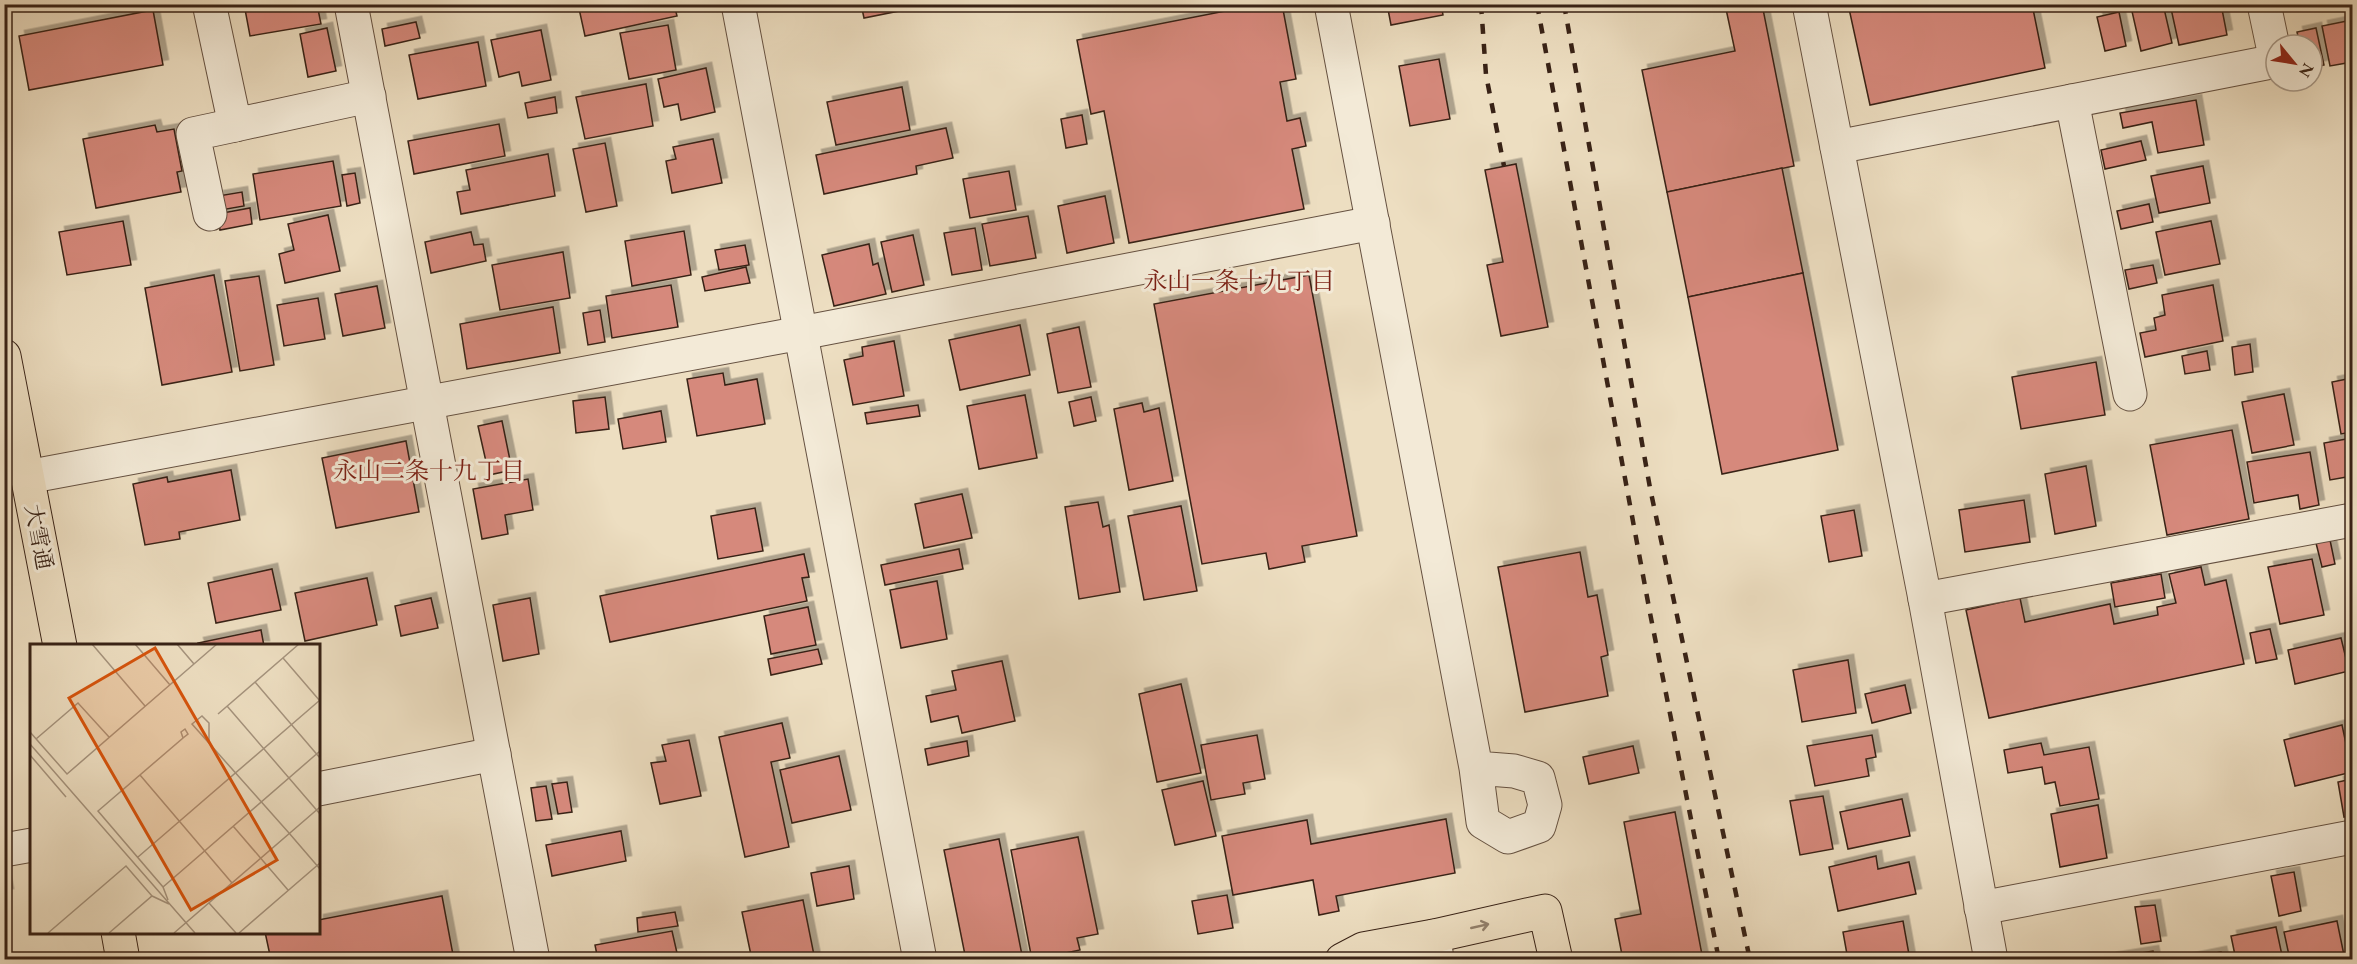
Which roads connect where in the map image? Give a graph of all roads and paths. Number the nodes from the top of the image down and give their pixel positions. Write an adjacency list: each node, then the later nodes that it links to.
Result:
1 (351, 4): 7 (street)
2 (738, 4): 13 (street)
3 (1330, 4): 12 (street)
4 (1809, 4): 10 (street)
5 (2264, 4): 8 (street)
6 (210, 8): 9 (street)
7 (369, 96): 9 (street); 16 (street)
8 (2072, 101): 10 (street); 15 (street)
9 (235, 124): 11 (street)
10 (1837, 147): 19 (street)
11 (210, 214)
12 (1373, 223): 13 (street); 22 (street)
13 (801, 333): 16 (street); 32 (street)
14 (4, 356): 17 (main road, 大雪通)
15 (2130, 394)
16 (426, 402): 17 (street); 21 (street)
17 (27, 477): 20 (main road, 大雪通)
18 (2352, 520): 19 (street)
19 (1925, 599): 27 (street)
20 (60, 644)
21 (494, 754): 23 (street); 31 (street)
22 (1476, 768)
23 (320, 789)
24 (2352, 837): 27 (street)
25 (30, 845): 26 (street)
26 (4, 850)
27 (1981, 908): 35 (street)
28 (118, 934): 30 (main road)
29 (1436, 948): 33 (main road); 34 (main road, one-way to 34)
30 (123, 960)
31 (533, 960)
32 (920, 960)
33 (1342, 960)
34 (1556, 960)
35 (1991, 960)

